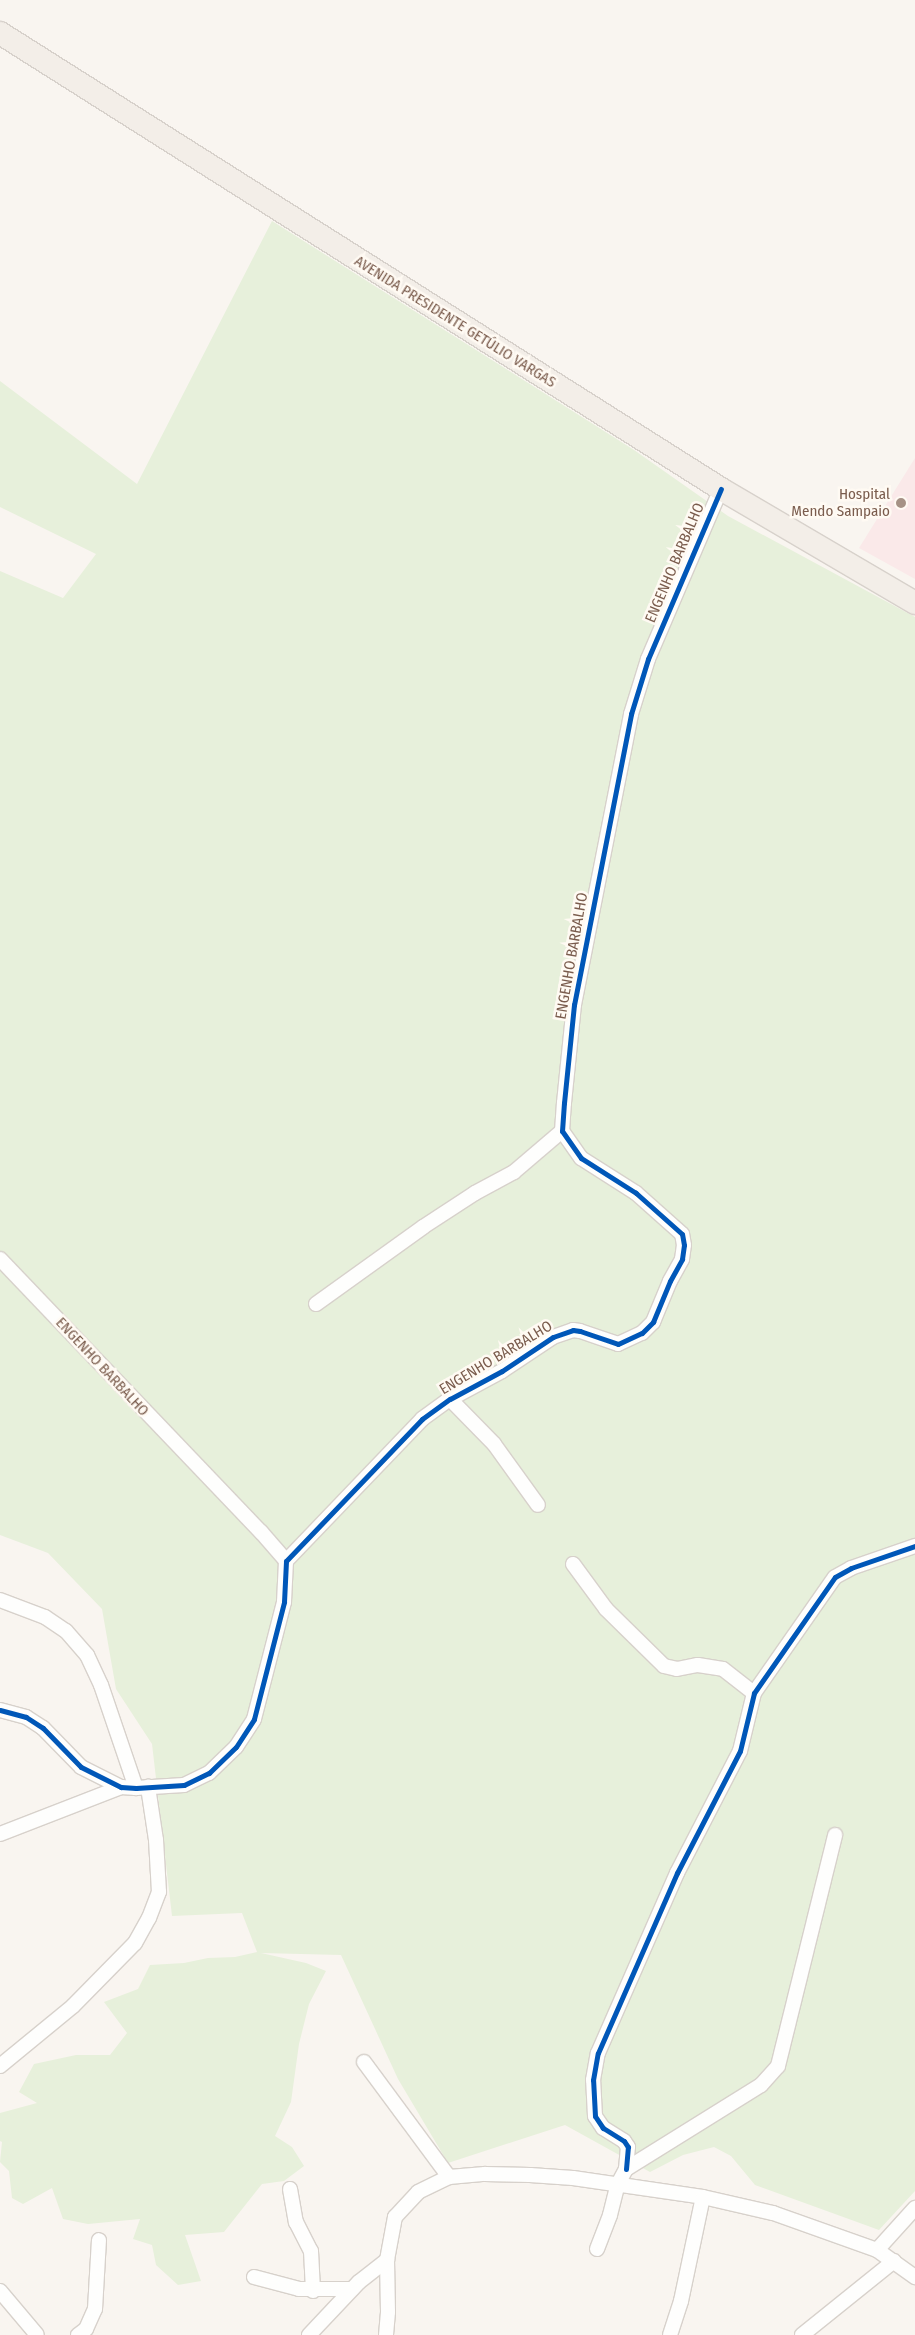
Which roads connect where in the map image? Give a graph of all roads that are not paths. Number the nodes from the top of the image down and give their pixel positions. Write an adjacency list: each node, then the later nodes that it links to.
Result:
1 (0, 33): 2 (main road, AVENIDA PRESIDENTE GETÚLIO VARGAS)
2 (721, 489): 3 (main road, AVENIDA PRESIDENTE GETÚLIO VARGAS); 4 (street, ENGENHO BARBALHO)
3 (915, 603)
4 (562, 1131): 6 (street); 7 (street, ENGENHO BARBALHO)
5 (0, 1259): 10 (street, ENGENHO BARBALHO)
6 (316, 1304)
7 (450, 1398): 8 (street); 10 (street, ENGENHO BARBALHO)
8 (538, 1505)
9 (915, 1546): 13 (street)
10 (286, 1561): 16 (street)
11 (573, 1564): 13 (street)
12 (0, 1600): 16 (street)
13 (754, 1693): 21 (street)
14 (0, 1710): 15 (street)
15 (121, 1787): 16 (street); 17 (street)
16 (142, 1788): 20 (street)
17 (0, 1834)
18 (835, 1835): 21 (street)
19 (364, 2062): 22 (street)
20 (0, 2066)
21 (626, 2169): 23 (street)
22 (449, 2177): 23 (street); 30 (street)
23 (618, 2184): 25 (street); 28 (street)
24 (290, 2189): 35 (street)
25 (703, 2197): 29 (street); 41 (street)
26 (915, 2208): 29 (street)
27 (99, 2240): 38 (street)
28 (597, 2248)
29 (877, 2250): 31 (street)
30 (387, 2260): 34 (street); 40 (street)
31 (894, 2261): 33 (street); 42 (street)
32 (254, 2277): 35 (street)
33 (915, 2277)
34 (352, 2289): 35 (street); 39 (street)
35 (313, 2290)
36 (0, 2291): 37 (street)
37 (36, 2335)
38 (78, 2335)
39 (309, 2335)
40 (386, 2335)
41 (670, 2335)
42 (802, 2335)

